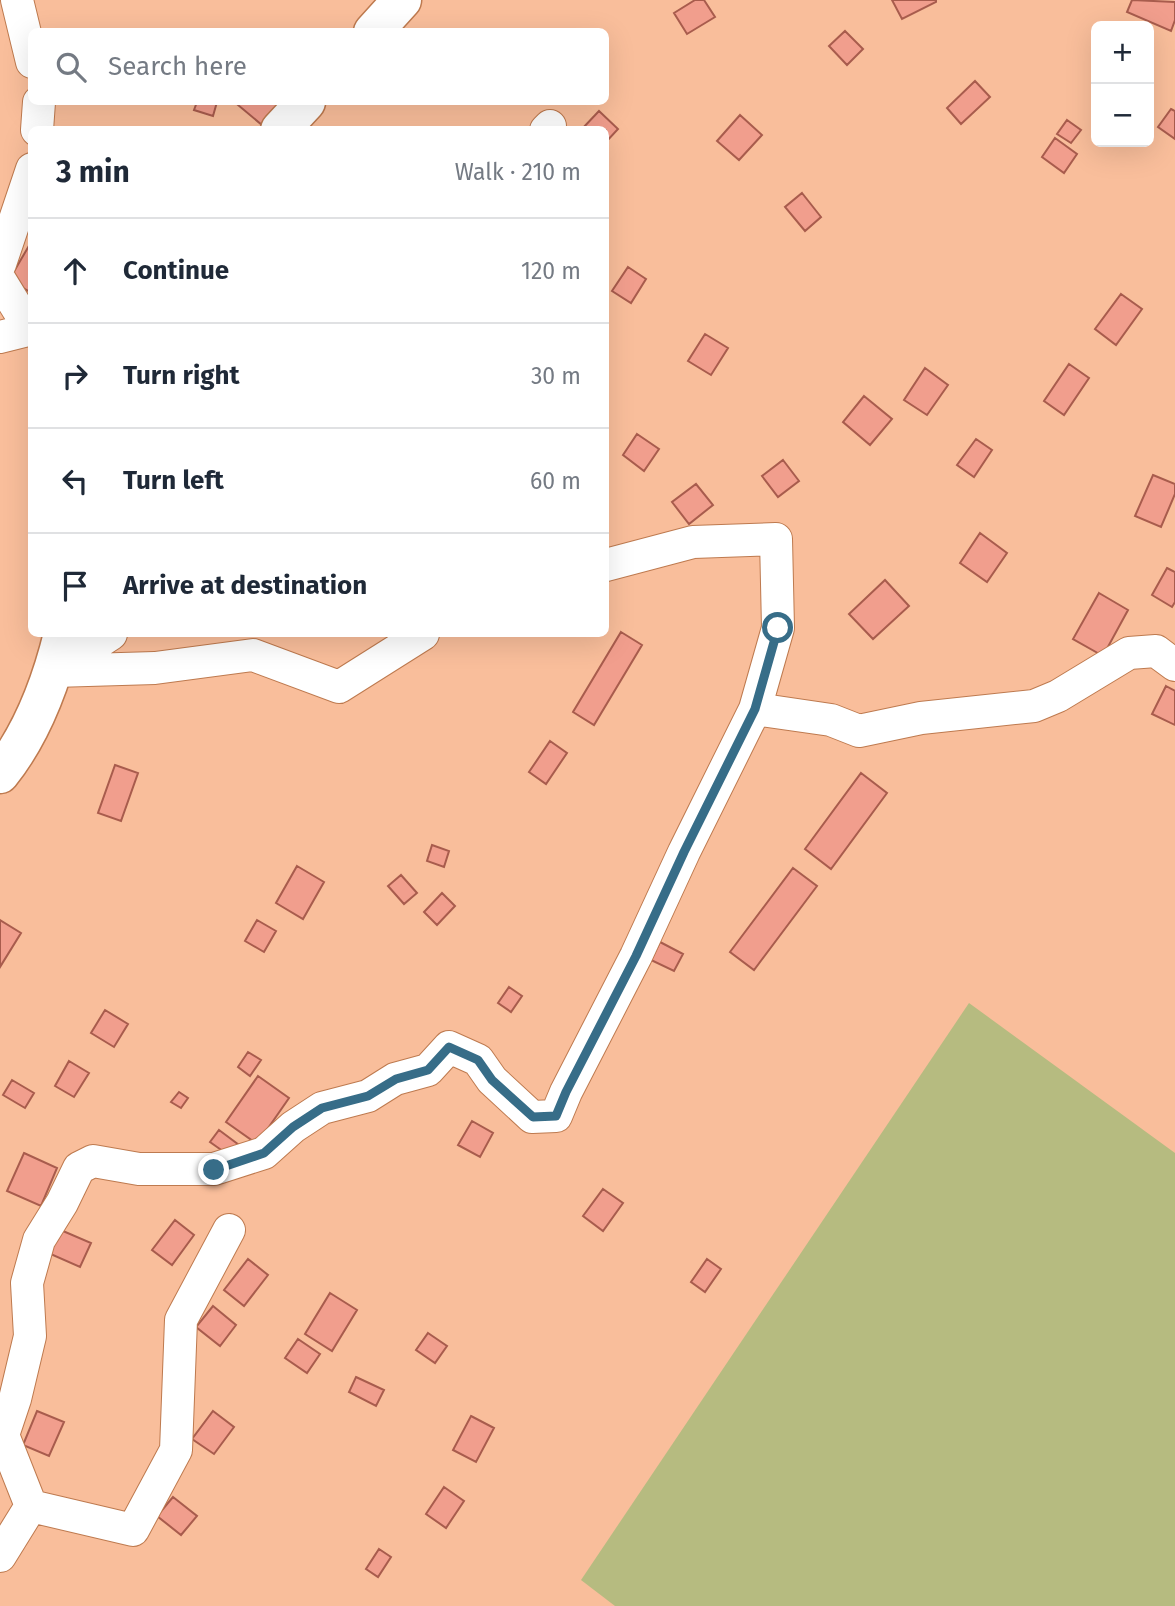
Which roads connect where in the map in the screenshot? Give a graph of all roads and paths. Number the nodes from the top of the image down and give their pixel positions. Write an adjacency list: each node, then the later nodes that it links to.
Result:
1 (17, 0): 4 (street)
2 (402, 0): 3 (main road)
3 (377, 28)
4 (28, 45)
5 (39, 105): 7 (street)
6 (303, 105): 8 (main road)
7 (37, 126)
8 (284, 126)
9 (28, 181): 10 (street)
10 (0, 264)
11 (0, 280): 12 (street)
12 (28, 324)
13 (28, 330): 14 (street)
14 (0, 337)
15 (609, 564): 21 (street)
16 (62, 637): 20 (main road)
17 (106, 637): 20 (street)
18 (417, 637): 20 (street)
19 (1175, 665): 21 (street)
20 (54, 671): 22 (main road)
21 (755, 709): 24 (street)
22 (0, 774)
23 (229, 1230): 24 (street)
24 (31, 1506): 25 (street)
25 (0, 1556)

